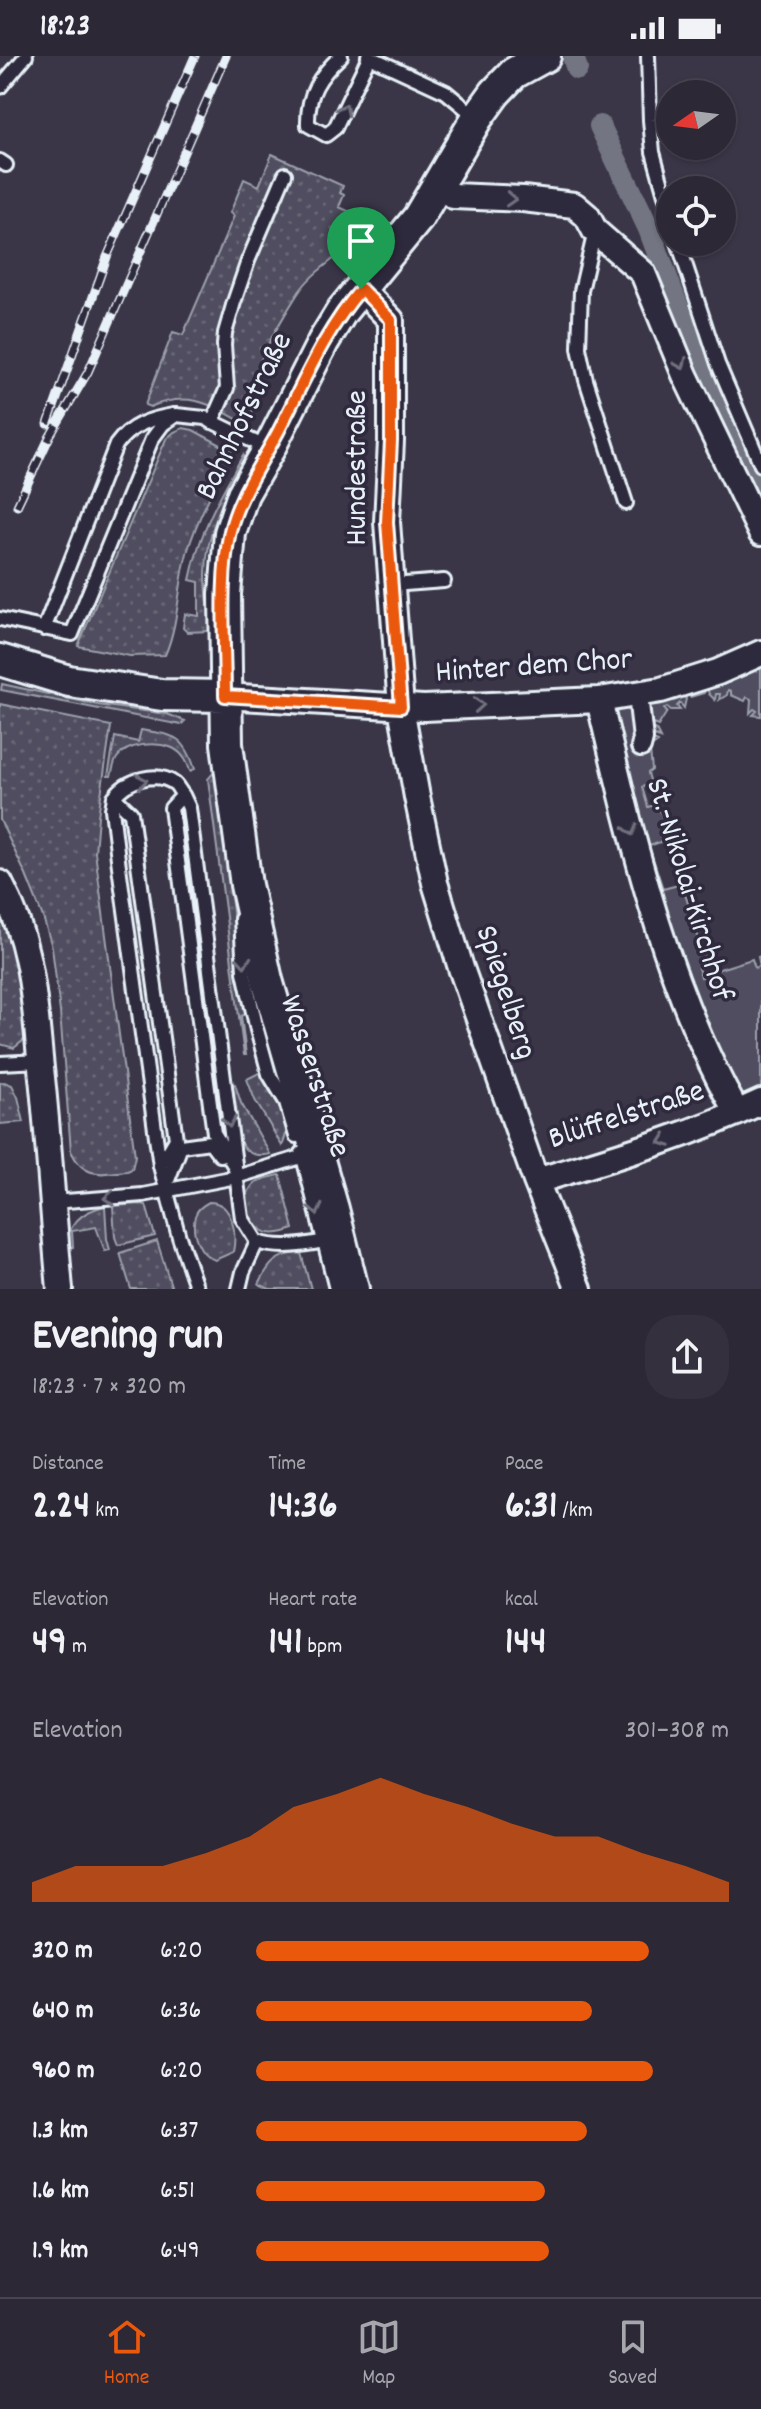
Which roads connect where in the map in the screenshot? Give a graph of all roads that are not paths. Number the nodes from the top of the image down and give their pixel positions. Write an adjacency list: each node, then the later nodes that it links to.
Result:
1 (26, 56): 7 (lane)
2 (321, 56): 6 (lane)
3 (369, 56): 6 (lane, one-way to 3); 8 (lane)
4 (545, 56): 8 (street, Bahnhofstraße)
5 (648, 56): 10 (lane)
6 (337, 60)
7 (0, 87)
8 (477, 118): 11 (street, Bahnhofstraße)
9 (285, 174): 16 (lane)
10 (660, 176)
11 (438, 184): 12 (street, one-way to 12); 14 (street, Bahnhofstraße)
12 (595, 231): 19 (lane); 20 (street, one-way to 20)
13 (683, 256): 18 (lane)
14 (361, 289): 17 (street, Bahnhofstraße); 22 (street, Hundestraße)
15 (176, 415): 16 (lane); 24 (lane); 24 (lane)
16 (212, 422): 17 (lane)
17 (269, 449): 28 (street, Bahnhofstraße)
18 (761, 465)
19 (626, 503)
20 (761, 533)
21 (444, 581): 22 (lane)
22 (392, 585): 30 (street, Hundestraße)
23 (0, 619): 24 (lane)
24 (44, 629)
25 (761, 653): 27 (street, Hinter dem Chor)
26 (0, 660): 28 (street)
27 (638, 695): 29 (street, Hinter dem Chor); 31 (street)
28 (225, 696): 30 (street, Hinter dem Chor); 57 (street, Wasserstraße)
29 (599, 700): 30 (street, Hinter dem Chor, one-way to 29); 56 (street, St.-Nikolai-Kirchhof, one-way to 56)
30 (401, 707): 60 (street, Spiegelberg)
31 (641, 747)
32 (183, 795): 33 (lane, one-way to 32); 34 (lane); 36 (lane)
33 (114, 797): 35 (lane); 37 (lane)
34 (193, 847): 36 (lane); 39 (lane)
35 (118, 859): 37 (lane); 40 (lane)
36 (180, 877): 39 (lane); 43 (lane)
37 (141, 881): 40 (lane); 44 (lane)
38 (0, 883): 49 (street)
39 (200, 898): 41 (lane)
40 (125, 909): 42 (lane)
41 (206, 943): 43 (lane); 45 (lane)
42 (131, 953): 44 (lane); 46 (lane)
43 (192, 970): 45 (lane); 51 (lane)
44 (153, 976): 46 (lane); 52 (lane)
45 (212, 993): 47 (lane)
46 (138, 1003): 48 (lane)
47 (218, 1038): 51 (lane); 53 (lane)
48 (145, 1048): 52 (lane); 54 (lane)
49 (41, 1061): 50 (lane); 62 (street)
50 (0, 1063)
51 (204, 1065): 53 (lane); 59 (lane)
52 (166, 1070): 54 (lane); 58 (lane)
53 (225, 1087): 59 (lane, one-way to 59)
54 (151, 1098): 58 (lane)
55 (761, 1102): 56 (street)
56 (737, 1113): 60 (street, Blüffelstraße, one-way to 60)
57 (310, 1155): 59 (lane); 63 (lane, Wasserstraße, one-way to 63); 69 (street, Wasserstraße)
58 (160, 1166): 61 (lane)
59 (236, 1172): 61 (lane); 61 (lane); 64 (lane)
60 (536, 1181): 70 (street, Spiegelberg)
61 (165, 1189): 62 (lane, one-way to 62); 66 (lane)
62 (53, 1202): 65 (street)
63 (324, 1241): 64 (lane); 68 (lane, Wasserstraße)
64 (257, 1242): 67 (lane)
65 (60, 1289)
66 (197, 1289)
67 (239, 1289)
68 (336, 1289)
69 (353, 1289)
70 (579, 1289)

